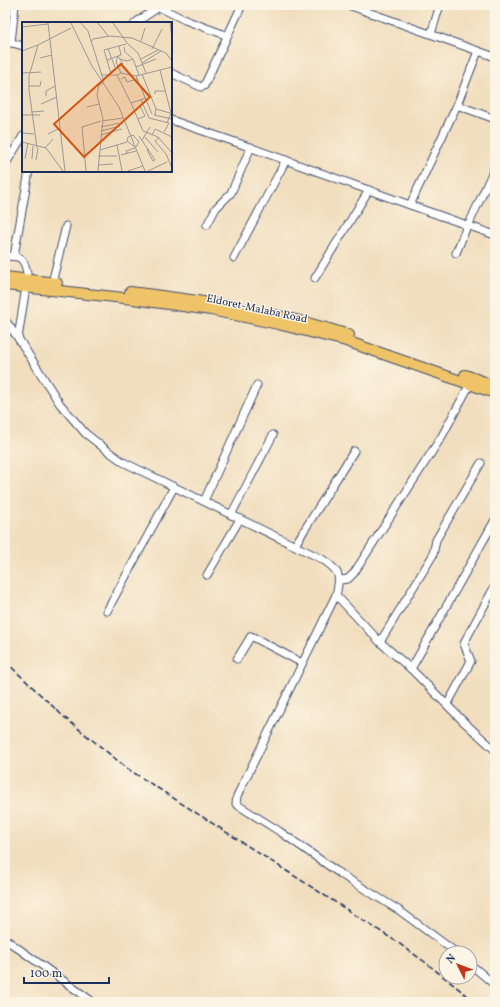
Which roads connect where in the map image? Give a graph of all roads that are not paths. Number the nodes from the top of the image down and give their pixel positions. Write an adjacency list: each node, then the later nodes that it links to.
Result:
1 (15, 5): 9 (street)
2 (242, 5): 8 (street)
3 (348, 5): 7 (street)
4 (440, 5): 7 (street)
5 (160, 6): 6 (street); 8 (street)
6 (136, 22)
7 (431, 34): 11 (street)
8 (228, 36): 13 (street)
9 (8, 42): 10 (street)
10 (22, 46)
11 (478, 51): 12 (street); 14 (street)
12 (495, 57)
13 (172, 73)
14 (456, 105): 15 (street); 25 (street)
15 (495, 119)
16 (172, 120): 18 (street)
17 (22, 137): 19 (street)
18 (251, 147): 20 (street); 26 (street)
19 (8, 154): 21 (street)
20 (286, 160): 24 (street); 33 (street)
21 (5, 165)
22 (495, 166): 28 (street)
23 (29, 172): 32 (street)
24 (369, 190): 25 (street); 36 (street)
25 (410, 205): 28 (street)
26 (207, 225)
27 (66, 226): 37 (street)
28 (468, 226): 29 (street); 30 (street)
29 (495, 235)
30 (456, 253)
31 (5, 256): 32 (street)
32 (14, 256): 34 (street)
33 (234, 258)
34 (27, 273)
35 (5, 278): 37 (highway, Eldoret-Malaba Road)
36 (315, 278)
37 (52, 283): 44 (highway, Eldoret-Malaba Road)
38 (5, 285): 42 (highway, Eldoret-Malaba Road)
39 (25, 293): 41 (street)
40 (5, 320): 41 (street)
41 (18, 338): 49 (street)
42 (470, 384): 45 (highway, Eldoret-Malaba Road); 56 (street)
43 (257, 385): 50 (street)
44 (495, 386)
45 (495, 394)
46 (273, 435): 51 (street)
47 (354, 451): 54 (street)
48 (481, 463): 60 (street)
49 (174, 487): 50 (street); 59 (street)
50 (204, 501): 51 (street)
51 (231, 515): 52 (street)
52 (240, 519): 54 (street); 55 (street)
53 (495, 520): 63 (street)
54 (295, 546): 56 (street)
55 (207, 575)
56 (340, 580): 58 (street)
57 (495, 586): 64 (street)
58 (336, 595): 60 (street); 62 (street)
59 (107, 611)
60 (380, 642): 63 (street)
61 (237, 659): 62 (street)
62 (302, 663): 67 (street)
63 (411, 669): 64 (street)
64 (447, 706): 65 (street)
65 (495, 750)
66 (5, 939): 70 (street)
67 (446, 945)
68 (478, 970): 69 (street)
69 (495, 984)
70 (83, 999): 71 (street)
71 (93, 1002)

